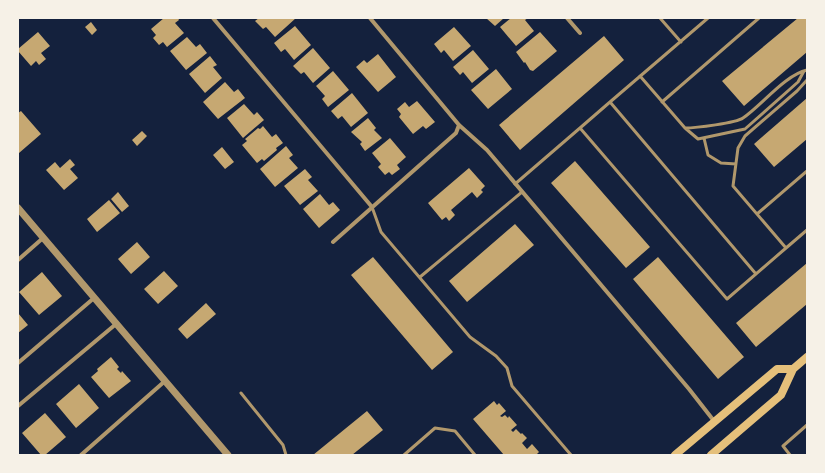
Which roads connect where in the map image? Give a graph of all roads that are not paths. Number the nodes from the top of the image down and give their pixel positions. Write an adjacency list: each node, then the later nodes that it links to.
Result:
1 (213, 18): 22 (street)
2 (370, 18): 14 (street)
3 (567, 18): 7 (street)
4 (660, 18): 8 (lane)
5 (708, 18): 8 (lane)
6 (759, 18): 13 (lane)
7 (580, 33)
8 (681, 42): 10 (lane)
9 (806, 71): 16 (lane); 17 (lane)
10 (640, 76): 12 (lane); 13 (lane)
11 (807, 80): 18 (lane)
12 (610, 102): 15 (lane); 30 (lane)
13 (662, 102): 16 (lane)
14 (459, 125): 20 (street); 22 (street)
15 (580, 128): 20 (lane); 30 (lane)
16 (686, 128): 17 (lane)
17 (704, 138): 18 (lane)
18 (736, 164): 24 (lane)
19 (807, 171): 24 (lane)
20 (515, 184): 21 (street)
21 (522, 192): 31 (lane); 40 (street)
22 (372, 207): 27 (street); 31 (lane)
23 (18, 208): 26 (street)
24 (757, 214): 28 (lane)
25 (807, 230): 28 (lane)
26 (43, 238): 29 (street); 32 (street)
27 (334, 242)
28 (786, 248): 30 (lane)
29 (18, 260)
30 (756, 274)
31 (420, 277): 47 (lane)
32 (94, 298): 33 (street); 35 (street)
33 (116, 324): 37 (street); 39 (street)
34 (807, 357): 36 (main road)
35 (18, 363)
36 (793, 369): 40 (main road); 49 (main road)
37 (165, 382): 42 (street); 43 (street)
38 (241, 393): 44 (lane)
39 (18, 406)
40 (714, 421): 48 (main road)
41 (807, 425): 50 (lane)
42 (81, 455)
43 (228, 455)
44 (286, 455)
45 (404, 455): 46 (lane)
46 (475, 455)
47 (571, 455)
48 (675, 455)
49 (711, 455)
50 (790, 455)

